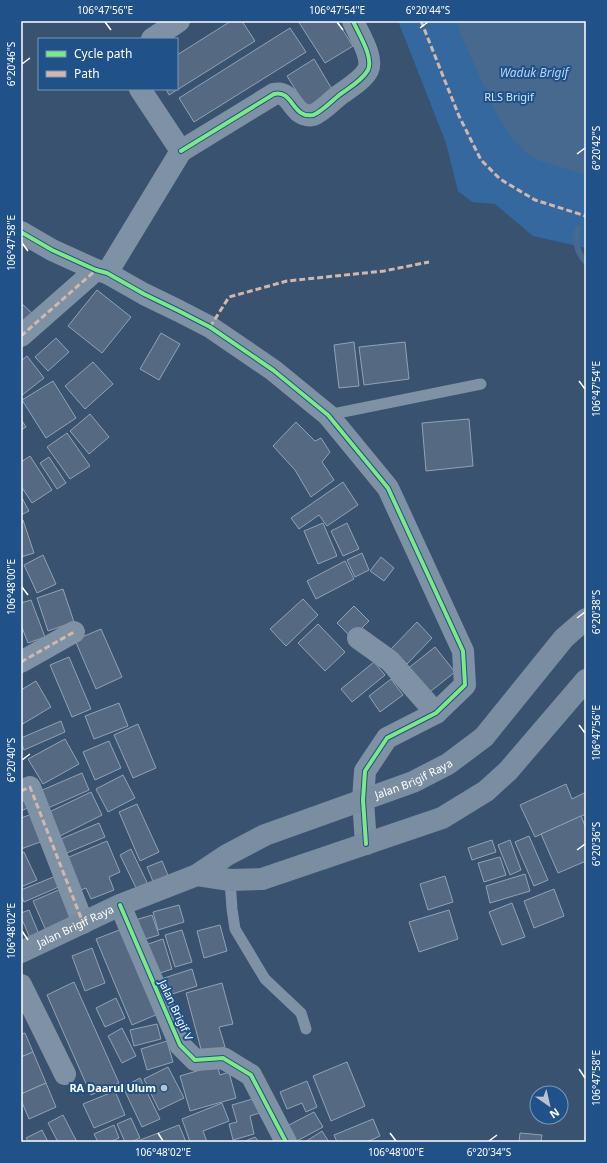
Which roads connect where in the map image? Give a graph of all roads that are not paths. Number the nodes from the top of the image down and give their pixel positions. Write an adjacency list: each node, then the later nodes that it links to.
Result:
1 (179, 21): 3 (street)
2 (353, 21): 5 (street)
3 (154, 38)
4 (141, 90): 5 (street)
5 (181, 151): 7 (street)
6 (21, 232): 7 (street)
7 (102, 272): 8 (street); 10 (street)
8 (21, 336)
9 (481, 384): 10 (lane)
10 (328, 415): 16 (street)
11 (586, 619): 18 (street, Jalan Brigif Raya)
12 (74, 632): 14 (street)
13 (358, 638): 16 (street)
14 (21, 662)
15 (586, 680): 19 (street, Jalan Brigif Raya)
16 (436, 713): 18 (street)
17 (21, 791): 23 (street)
18 (363, 800): 19 (street); 20 (street, Jalan Brigif Raya)
19 (366, 844): 21 (street, Jalan Brigif Raya)
20 (197, 875): 21 (street, Jalan Brigif Raya); 22 (street, Jalan Brigif Raya)
21 (230, 880): 26 (lane)
22 (120, 905): 23 (street, Jalan Brigif Raya); 28 (street, Jalan Brigif V)
23 (83, 923): 24 (street, Jalan Brigif Raya)
24 (21, 952)
25 (21, 985): 27 (street)
26 (306, 1028)
27 (65, 1074)
28 (286, 1142)

